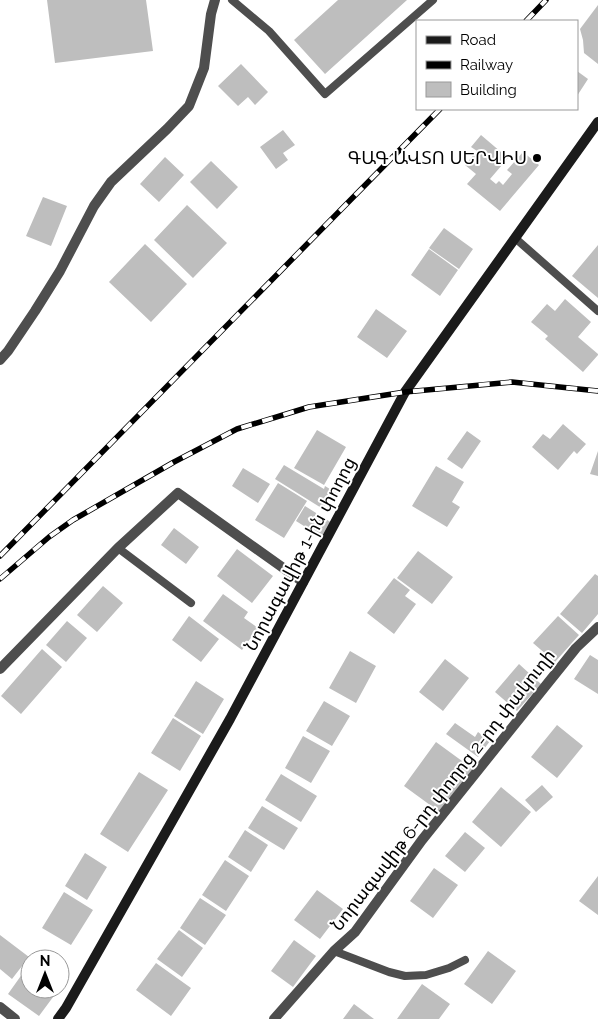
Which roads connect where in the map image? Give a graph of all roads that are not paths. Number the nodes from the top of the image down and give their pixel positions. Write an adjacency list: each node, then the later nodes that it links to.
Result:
1 (214, 0): 7 (street)
2 (232, 0): 3 (lane)
3 (433, 0)
4 (598, 122): 5 (main road, Նորագավիթ 1-ին փողոց)
5 (515, 238): 6 (lane); 9 (main road, Նորագավիթ 1-ին փողոց)
6 (598, 311)
7 (0, 360)
8 (118, 548): 9 (street); 10 (lane); 12 (street)
9 (303, 582): 17 (main road, Նորագավիթ 1-ին փողոց)
10 (191, 603)
11 (598, 627): 13 (street, Նորագավիթ 6-րդ փողոց 2-րդ փակուղի)
12 (0, 669)
13 (334, 951): 14 (lane); 18 (street, Նորագավիթ 6-րդ փողոց 2-րդ փակուղի)
14 (465, 960)
15 (0, 1007): 16 (street)
16 (15, 1019)
17 (58, 1019)
18 (274, 1019)

